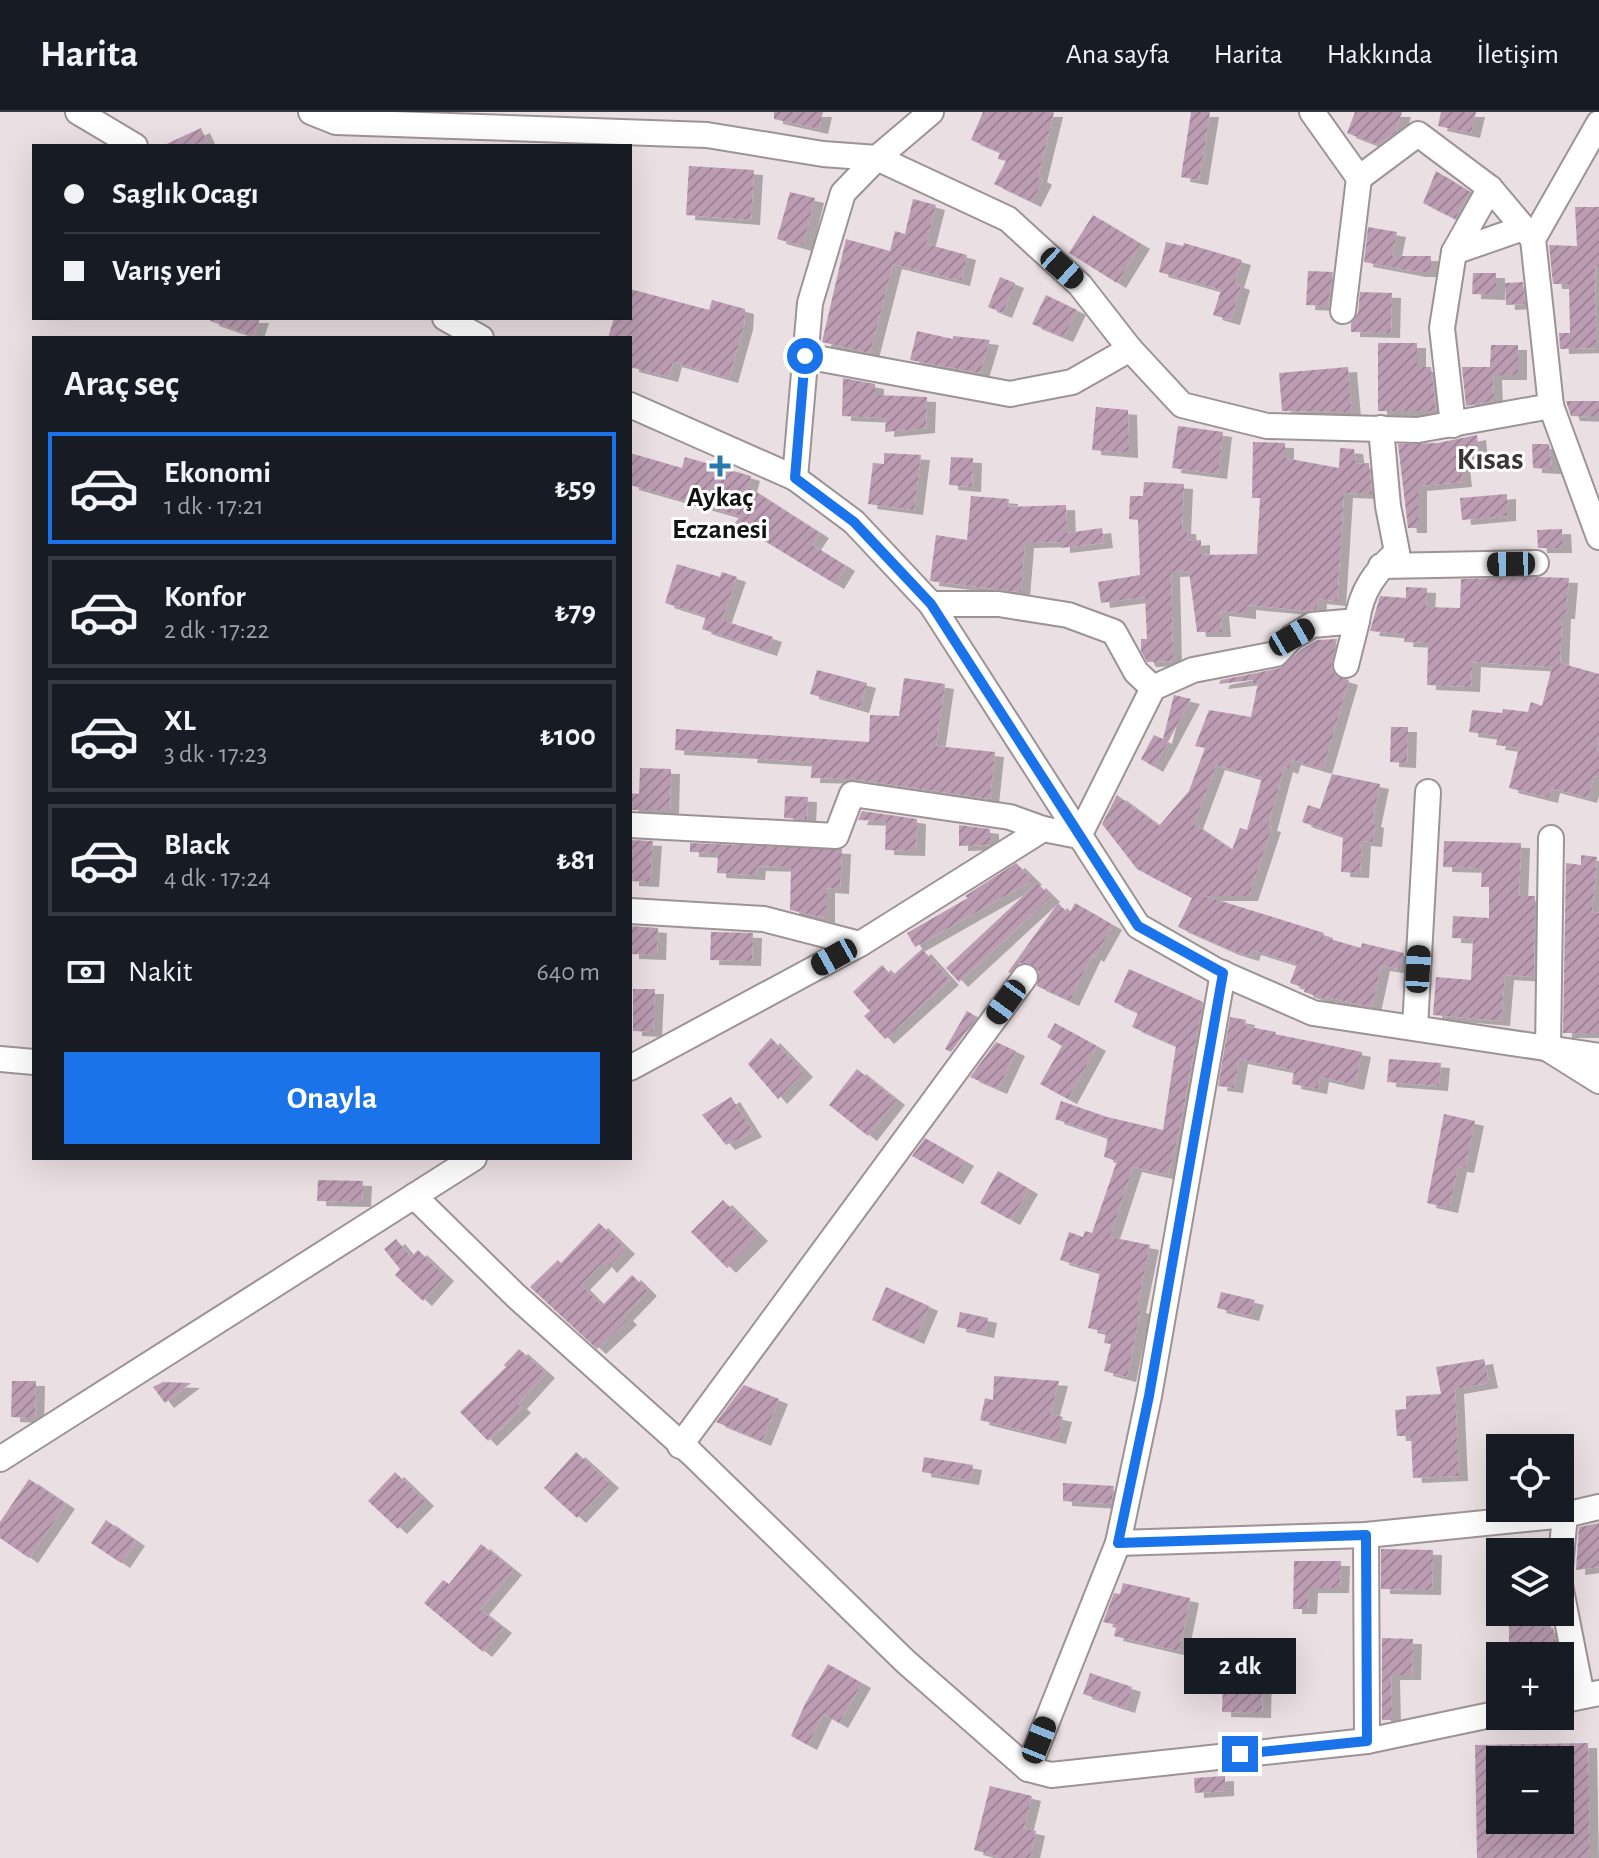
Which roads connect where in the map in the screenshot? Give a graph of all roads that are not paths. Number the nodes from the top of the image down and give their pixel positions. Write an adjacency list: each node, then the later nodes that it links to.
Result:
1 (78, 112): 8 (street)
2 (311, 112): 5 (street)
3 (931, 112): 9 (street)
4 (1312, 112): 10 (street)
5 (705, 123): 9 (street)
6 (1419, 123): 10 (street); 11 (street)
7 (1599, 123): 12 (street)
8 (132, 144)
9 (877, 158): 17 (street); 18 (street)
10 (1359, 178): 14 (street)
11 (1490, 188): 12 (street); 13 (street)
12 (1528, 233): 13 (street); 20 (street)
13 (1454, 252): 21 (street)
14 (1343, 311)
15 (449, 320): 16 (street)
16 (477, 336)
17 (1130, 349): 18 (street); 22 (street)
18 (805, 356): 23 (street)
19 (632, 406): 23 (street)
20 (1551, 406): 21 (street); 24 (street)
21 (1453, 425): 22 (street)
22 (1381, 428): 27 (street)
23 (795, 478): 28 (street)
24 (1592, 503): 25 (street)
25 (1599, 537)
26 (1536, 563): 27 (street)
27 (1381, 566): 29 (street)
28 (931, 604): 31 (street); 35 (street)
29 (1357, 621): 30 (street); 31 (street)
30 (1346, 665)
31 (1153, 688): 35 (street)
32 (1428, 792): 41 (street)
33 (632, 825): 34 (street)
34 (1043, 829): 35 (street); 38 (street)
35 (1079, 836): 39 (street)
36 (1551, 838): 42 (street)
37 (632, 911): 38 (street)
38 (860, 944): 46 (street)
39 (1223, 973): 41 (street); 56 (street)
40 (1025, 977): 50 (street)
41 (1415, 1028): 42 (street)
42 (1548, 1049): 43 (street); 47 (street)
43 (1599, 1056)
44 (0, 1059): 45 (street)
45 (32, 1062)
46 (632, 1067)
47 (1599, 1081)
48 (471, 1160): 49 (street)
49 (414, 1196): 50 (street); 51 (street)
50 (680, 1446): 61 (street)
51 (0, 1459)
52 (1599, 1507): 53 (street)
53 (1574, 1513)
54 (1495, 1522): 55 (street)
55 (1366, 1535): 56 (street); 60 (street)
56 (1118, 1543): 61 (street)
57 (1567, 1626): 58 (street)
58 (1580, 1697)
59 (1486, 1716): 60 (street)
60 (1367, 1741): 61 (street)
61 (1028, 1769)

